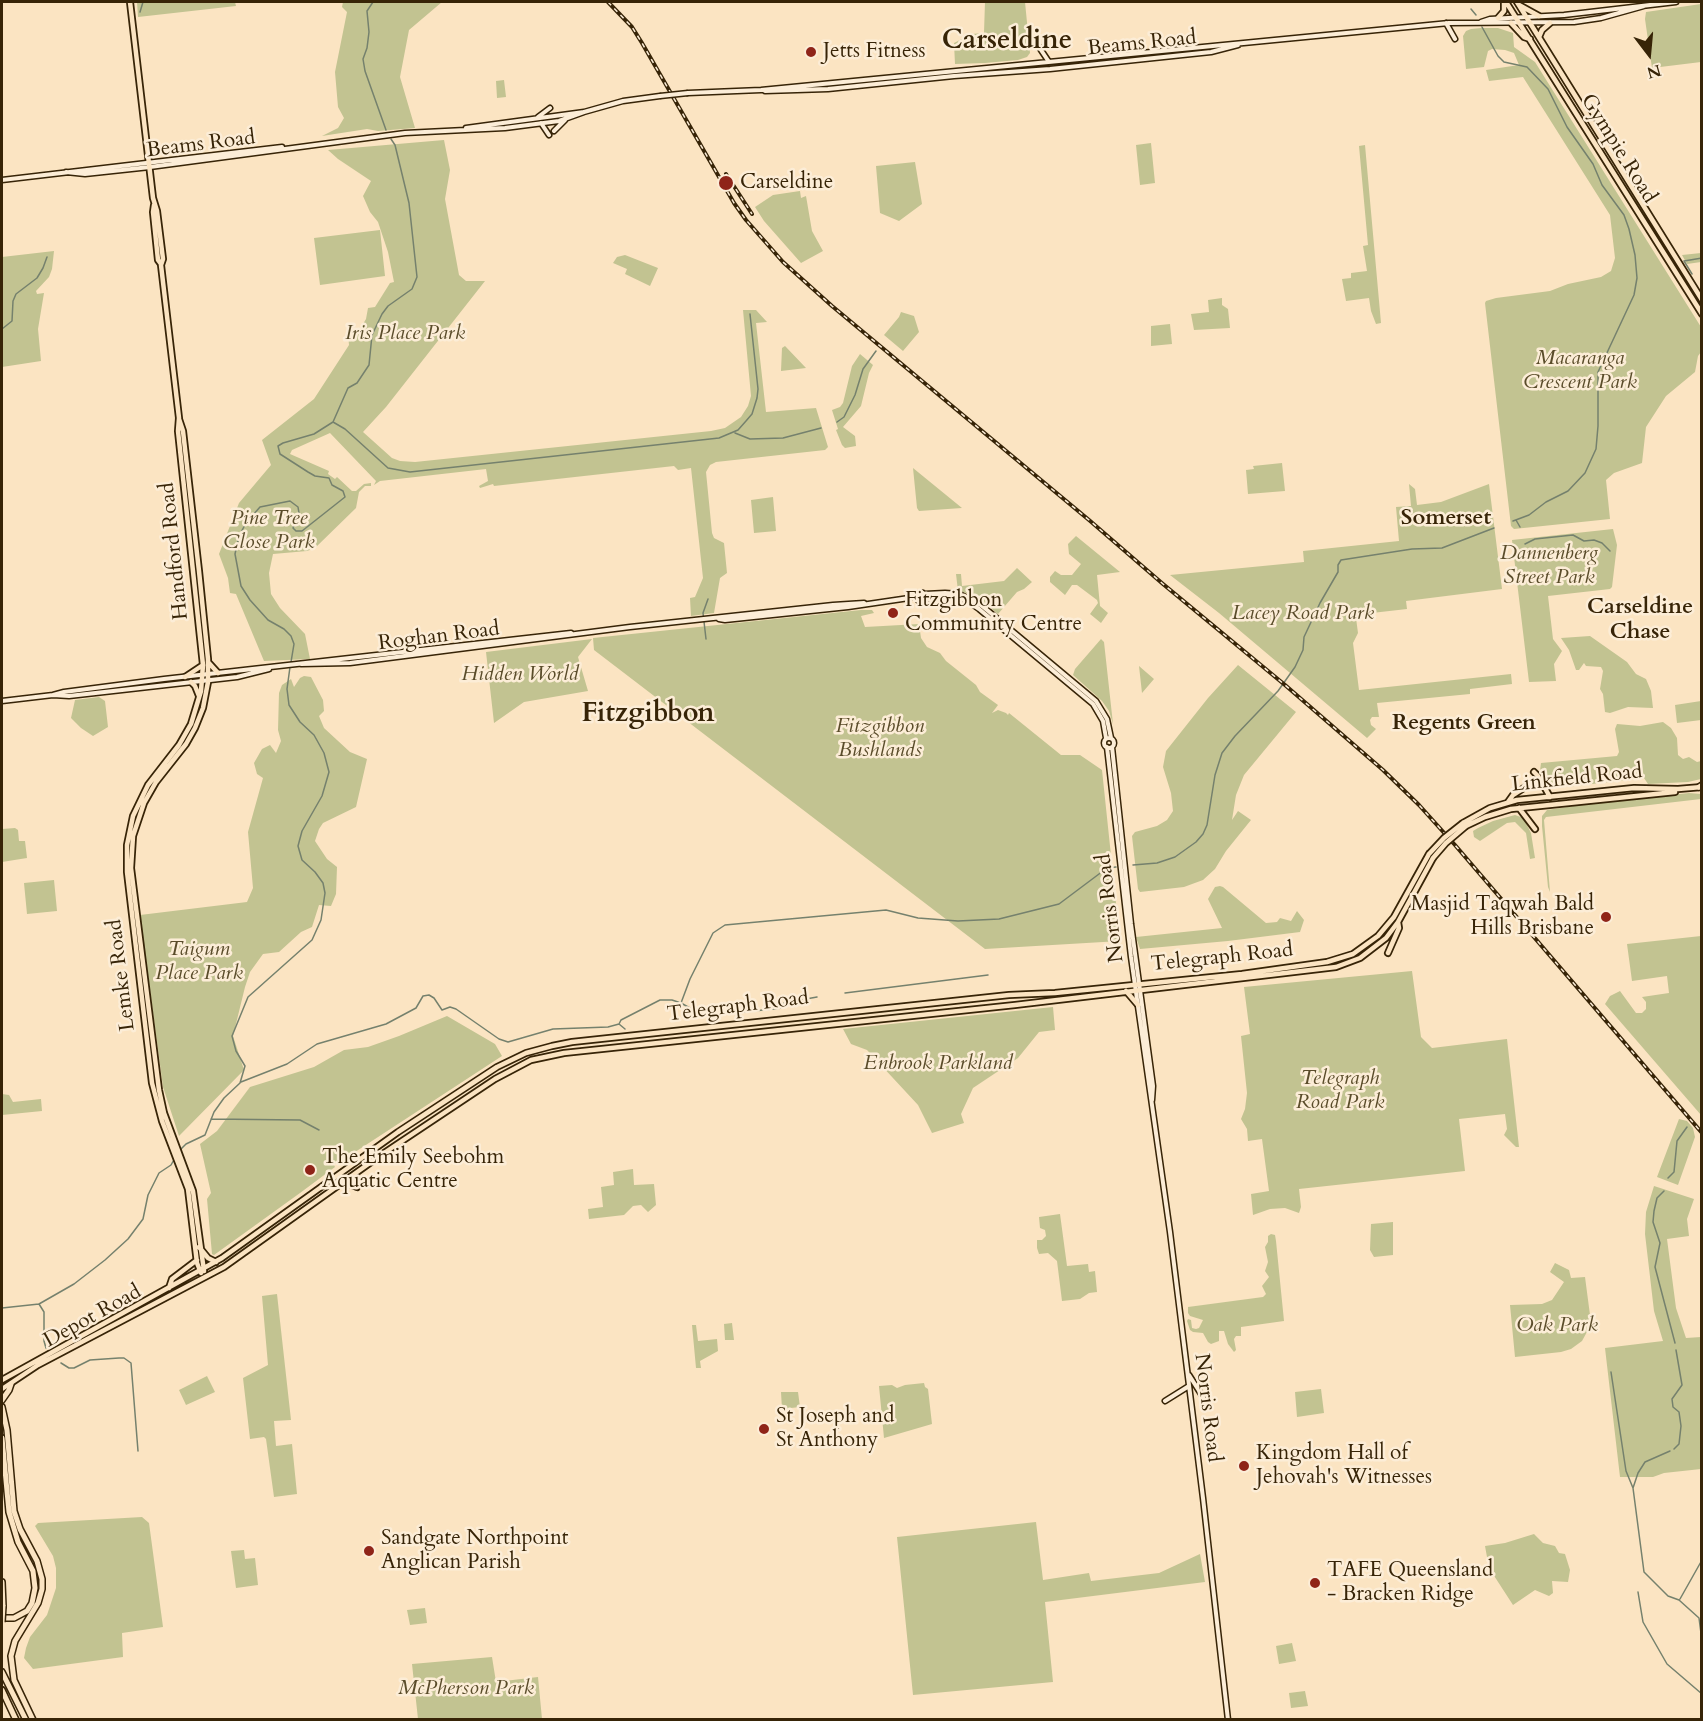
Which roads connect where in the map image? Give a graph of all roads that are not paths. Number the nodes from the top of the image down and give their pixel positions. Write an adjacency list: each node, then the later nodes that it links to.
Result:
1 (130, 2): 33 (main road, Handford Road)
2 (1505, 2): 9 (main road, Gympie Road); 10 (main road)
3 (1676, 2): 5 (main road, Beams Road)
4 (1518, 3): 7 (main road); 8 (main road, Gympie Road)
5 (1644, 6): 6 (main road, Beams Road); 11 (main road, Beams Road)
6 (1592, 11): 7 (main road, Beams Road); 11 (main road)
7 (1539, 15): 8 (main road, Beams Road)
8 (1526, 16): 9 (main road, Beams Road); 16 (main road, Gympie Road)
9 (1516, 17): 10 (main road, Beams Road); 15 (main road, Gympie Road)
10 (1498, 18): 12 (main road, Beams Road)
11 (1593, 19): 17 (main road, Beams Road)
12 (1479, 22): 13 (main road, Beams Road); 14 (main road, Beams Road)
13 (1446, 23): 19 (main road); 21 (main road, Beams Road)
14 (1511, 23): 15 (main road, Beams Road); 20 (main road)
15 (1520, 23): 16 (main road, Beams Road); 20 (main road, Gympie Road)
16 (1530, 23): 17 (main road, Beams Road); 18 (main road, Gympie Road)
17 (1550, 23): 18 (main road)
18 (1539, 37): 35 (main road, Gympie Road)
19 (1455, 39)
20 (1530, 39): 36 (main road, Gympie Road)
21 (1239, 45): 23 (main road, Beams Road); 24 (main road, Beams Road)
22 (1039, 47): 23 (main road)
23 (1049, 62): 24 (main road, Beams Road)
24 (761, 90): 26 (main road, Beams Road, bridge)
25 (550, 108): 27 (main road)
26 (584, 112): 27 (main road, Beams Road); 28 (main road, Beams Road)
27 (537, 118): 30 (main road, Beams Road)
28 (566, 119): 29 (main road, Beams Road); 31 (main road)
29 (541, 123): 30 (main road, Beams Road); 32 (main road)
30 (460, 129): 33 (main road, Beams Road)
31 (554, 131)
32 (549, 135)
33 (149, 164): 34 (main road, Beams Road); 37 (main road, Handford Road)
34 (2, 180)
35 (1701, 300)
36 (1701, 314)
37 (179, 418): 40 (main road, Handford Road); 41 (main road, Handford Road)
38 (917, 597): 39 (main road); 39 (main road); 42 (main road, Roghan Road)
39 (925, 597): 50 (main road)
40 (208, 662): 43 (main road); 45 (main road, Handford Road)
41 (203, 665): 44 (main road); 45 (main road, Handford Road)
42 (277, 667): 43 (main road, Roghan Road); 45 (main road, Roghan Road)
43 (218, 673): 45 (main road, Roghan Road)
44 (185, 677): 45 (main road, Roghan Road); 47 (main road, Roghan Road)
45 (205, 677): 46 (main road, Roghan Road); 48 (main road, Lemke Road); 74 (main road, Lemke Road)
46 (191, 682): 47 (main road, Roghan Road); 48 (main road)
47 (53, 695): 49 (main road, Roghan Road)
48 (199, 696): 74 (main road, Lemke Road)
49 (2, 700)
50 (1109, 738): 51 (main road); 51 (main road)
51 (1109, 747): 65 (main road, Norris Road)
52 (1534, 772): 55 (main road)
53 (1530, 784): 56 (main road)
54 (1701, 787): 55 (main road, Linkfield Road); 57 (main road, Linkfield Road)
55 (1550, 797): 56 (main road, Linkfield Road)
56 (1508, 802): 58 (main road, Linkfield Road)
57 (1519, 808): 58 (main road, Linkfield Road); 59 (main road)
58 (1465, 825): 60 (main road, Linkfield Road, bridge)
59 (1535, 829)
60 (1431, 856): 61 (main road, Linkfield Road); 62 (main road, Linkfield Road)
61 (1398, 922): 63 (main road, Linkfield Road); 64 (main road)
62 (1376, 939): 65 (main road, Telegraph Road)
63 (1380, 944): 66 (main road, Telegraph Road)
64 (1388, 953)
65 (1138, 984): 66 (main road, Norris Road); 68 (main road, Telegraph Road)
66 (1139, 990): 67 (main road, Telegraph Road); 70 (main road, Norris Road); 73 (main road, Norris Road)
67 (1126, 991): 70 (main road); 71 (main road, Telegraph Road)
68 (976, 998): 69 (main road, Telegraph Road); 71 (main road)
69 (967, 999): 72 (main road); 80 (main road, Telegraph Road)
70 (1138, 1005): 73 (main road, Norris Road)
71 (980, 1008): 72 (main road, Telegraph Road)
72 (970, 1010): 76 (main road, Telegraph Road)
73 (1152, 1101): 84 (main road, Norris Road)
74 (172, 1140): 75 (main road, Lemke Road)
75 (185, 1175): 78 (main road, Lemke Road); 79 (main road, Lemke Road)
76 (344, 1182): 77 (main road); 82 (main road, Telegraph Road)
77 (357, 1187)
78 (199, 1247): 80 (main road); 81 (main road, Lemke Road)
79 (197, 1260): 81 (main road, Lemke Road); 83 (main road)
80 (216, 1262): 81 (main road, Telegraph Road)
81 (201, 1270): 82 (main road, Lemke Road); 83 (main road, Telegraph Road)
82 (204, 1277): 86 (main road, Depot Road)
83 (169, 1288): 85 (main road, Depot Road)
84 (1187, 1371): 87 (main road, Norris Road); 89 (main road)
85 (2, 1380)
86 (10, 1384): 88 (main road, Depot Road); 90 (highway)
87 (1189, 1386): 91 (main road); 101 (main road, Norris Road)
88 (2, 1389)
89 (1203, 1397)
90 (2, 1400)
91 (1165, 1401)
92 (2, 1407): 100 (highway)
93 (2, 1438): 95 (highway)
94 (2, 1582): 95 (highway, bridge)
95 (2, 1620)
96 (2, 1672): 99 (highway)
97 (2, 1690): 98 (highway)
98 (16, 1719)
99 (26, 1719)
100 (33, 1719)
101 (1228, 1719)

